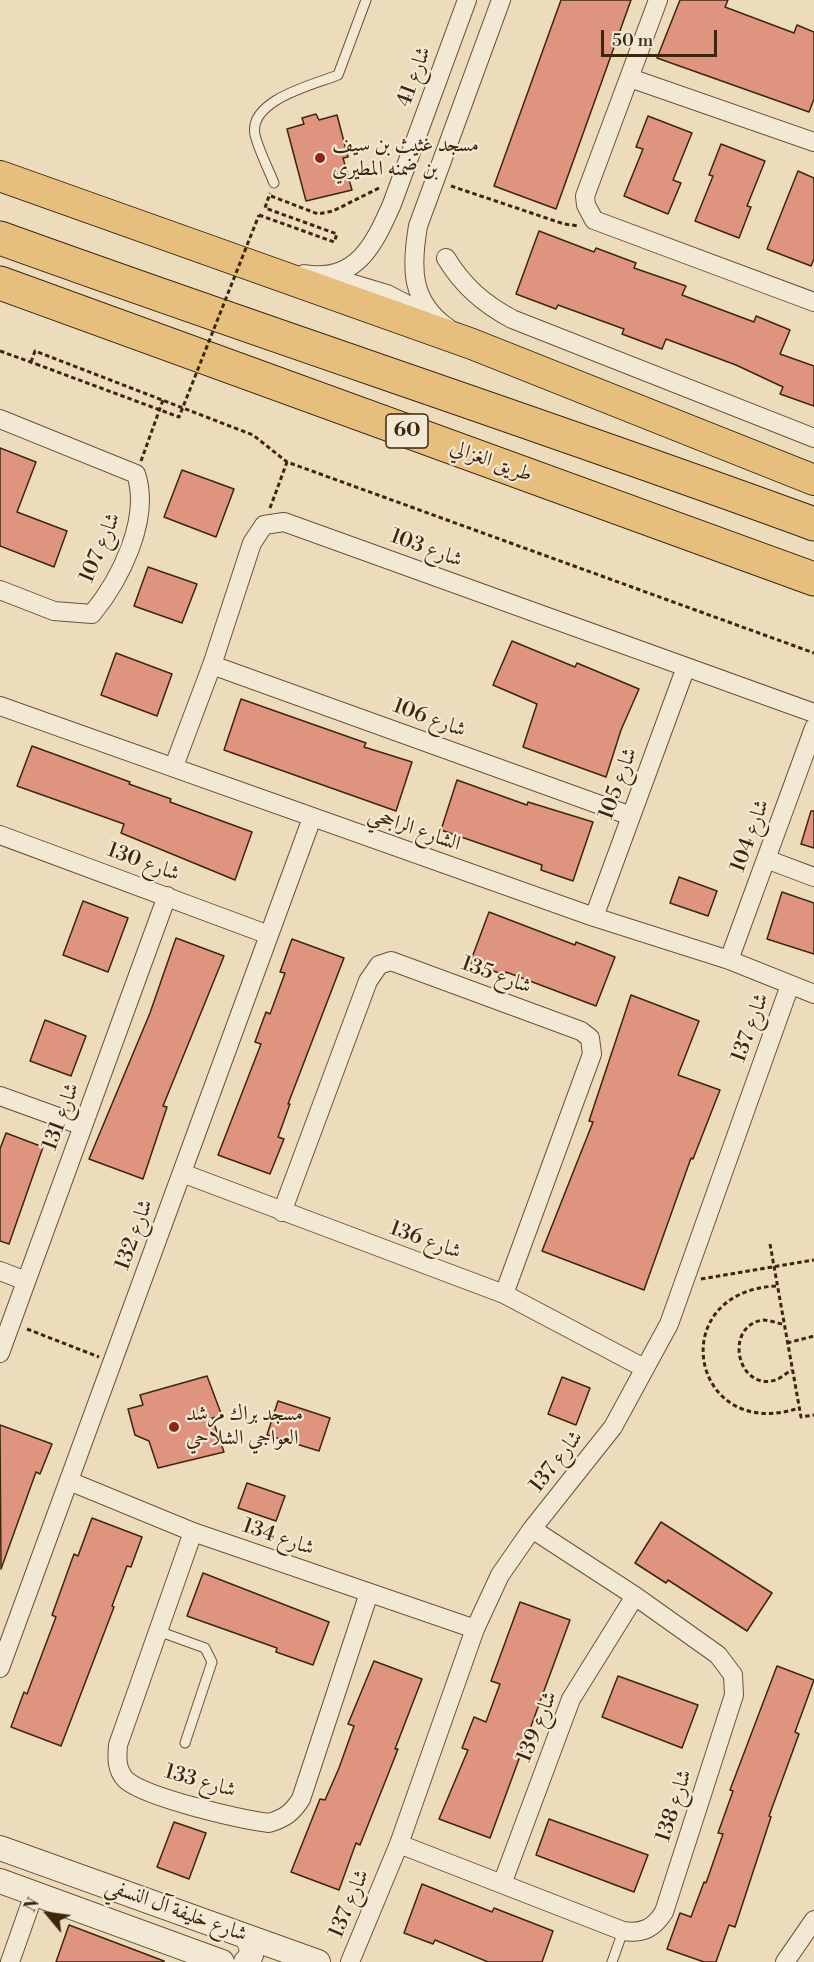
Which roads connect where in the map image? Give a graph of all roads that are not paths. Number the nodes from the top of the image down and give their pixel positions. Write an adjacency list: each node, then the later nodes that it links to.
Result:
1 (366, 0): 8 (lane)
2 (467, 0): 13 (street, شارع 41)
3 (501, 0): 18 (street)
4 (658, 0): 5 (street)
5 (630, 78): 6 (street); 16 (street)
6 (814, 142)
7 (0, 176): 12 (main road)
8 (274, 183)
9 (0, 215): 17 (highway)
10 (0, 238): 17 (highway, 60)
11 (446, 258): 22 (street)
12 (251, 267): 13 (street, شارع 41); 19 (main road)
13 (327, 276): 18 (street)
14 (0, 283): 20 (highway, طريق الغزالي / 60)
15 (0, 302): 20 (highway)
16 (814, 302)
17 (207, 312): 23 (highway, 60)
18 (439, 322): 19 (street)
19 (472, 344): 24 (main road)
20 (183, 349): 26 (highway, طريق الغزالي / 60)
21 (0, 419): 29 (street, شارع 107)
22 (814, 438)
23 (637, 459): 25 (highway); 27 (highway, 60)
24 (814, 480)
25 (814, 502)
26 (623, 511): 28 (highway, طريق الغزالي / 60); 30 (main road)
27 (814, 524)
28 (814, 579)
29 (0, 590)
30 (814, 595)
31 (212, 665): 32 (street, شارع 103); 36 (street); 37 (street, شارع 106)
32 (686, 667): 34 (street, شارع 103); 37 (street, شارع 105)
33 (0, 706): 36 (street, الشارع الراجحي)
34 (814, 713)
35 (814, 728): 40 (street, شارع 104)
36 (174, 766): 38 (street, الشارع الراجحي)
37 (632, 816): 43 (street, شارع 105)
38 (312, 818): 43 (street, الشارع الراجحي); 44 (street, شارع 132)
39 (0, 835): 42 (street, شارع 130)
40 (766, 859): 41 (street); 45 (street, شارع 104)
41 (814, 877)
42 (167, 896): 44 (street, شارع 130); 49 (street, شارع 131)
43 (594, 917): 45 (street, الشارع الراجحي)
44 (269, 935): 50 (street, شارع 132)
45 (729, 960): 46 (street, الشارع الراجحي)
46 (790, 985): 47 (street, الشارع الراجحي); 56 (street, شارع 137)
47 (814, 994)
48 (0, 1096): 49 (street)
49 (83, 1126): 53 (street, شارع 131)
50 (182, 1173): 51 (street, شارع 136); 57 (street, شارع 132)
51 (282, 1212): 54 (street, شارع 136); 54 (street, شارع 135)
52 (0, 1271): 53 (street)
53 (26, 1281): 55 (street, شارع 131)
54 (504, 1294): 56 (street, شارع 136)
55 (0, 1353)
56 (644, 1368): 58 (street, شارع 137)
57 (69, 1481): 59 (street, شارع 134); 64 (street, شارع 132)
58 (532, 1529): 61 (street, شارع 138); 62 (street, شارع 137)
59 (193, 1532): 60 (street, شارع 134); 63 (street, شارع 133)
60 (369, 1593): 62 (street, شارع 134); 63 (street, شارع 133)
61 (634, 1596): 69 (street, شارع 139); 72 (street, شارع 138)
62 (475, 1629): 66 (street, شارع 137)
63 (158, 1631): 65 (lane)
64 (0, 1668)
65 (185, 1743)
66 (399, 1844): 69 (street, شارع 138); 78 (street, شارع 137)
67 (0, 1848): 73 (street, شارع خليفة آل النسفي)
68 (0, 1881): 70 (street, شارع خليفة آل النسفي)
69 (502, 1884): 72 (street, شارع 138)
70 (34, 1893): 74 (street); 75 (street, شارع خليفة آل النسفي)
71 (814, 1920): 80 (street)
72 (623, 1931): 79 (lane)
73 (245, 1936): 76 (street); 77 (street, شارع خليفة آل النسفي)
74 (10, 1962)
75 (222, 1962)
76 (246, 1962)
77 (318, 1962)
78 (350, 1962)
79 (612, 1962)
80 (785, 1962)

